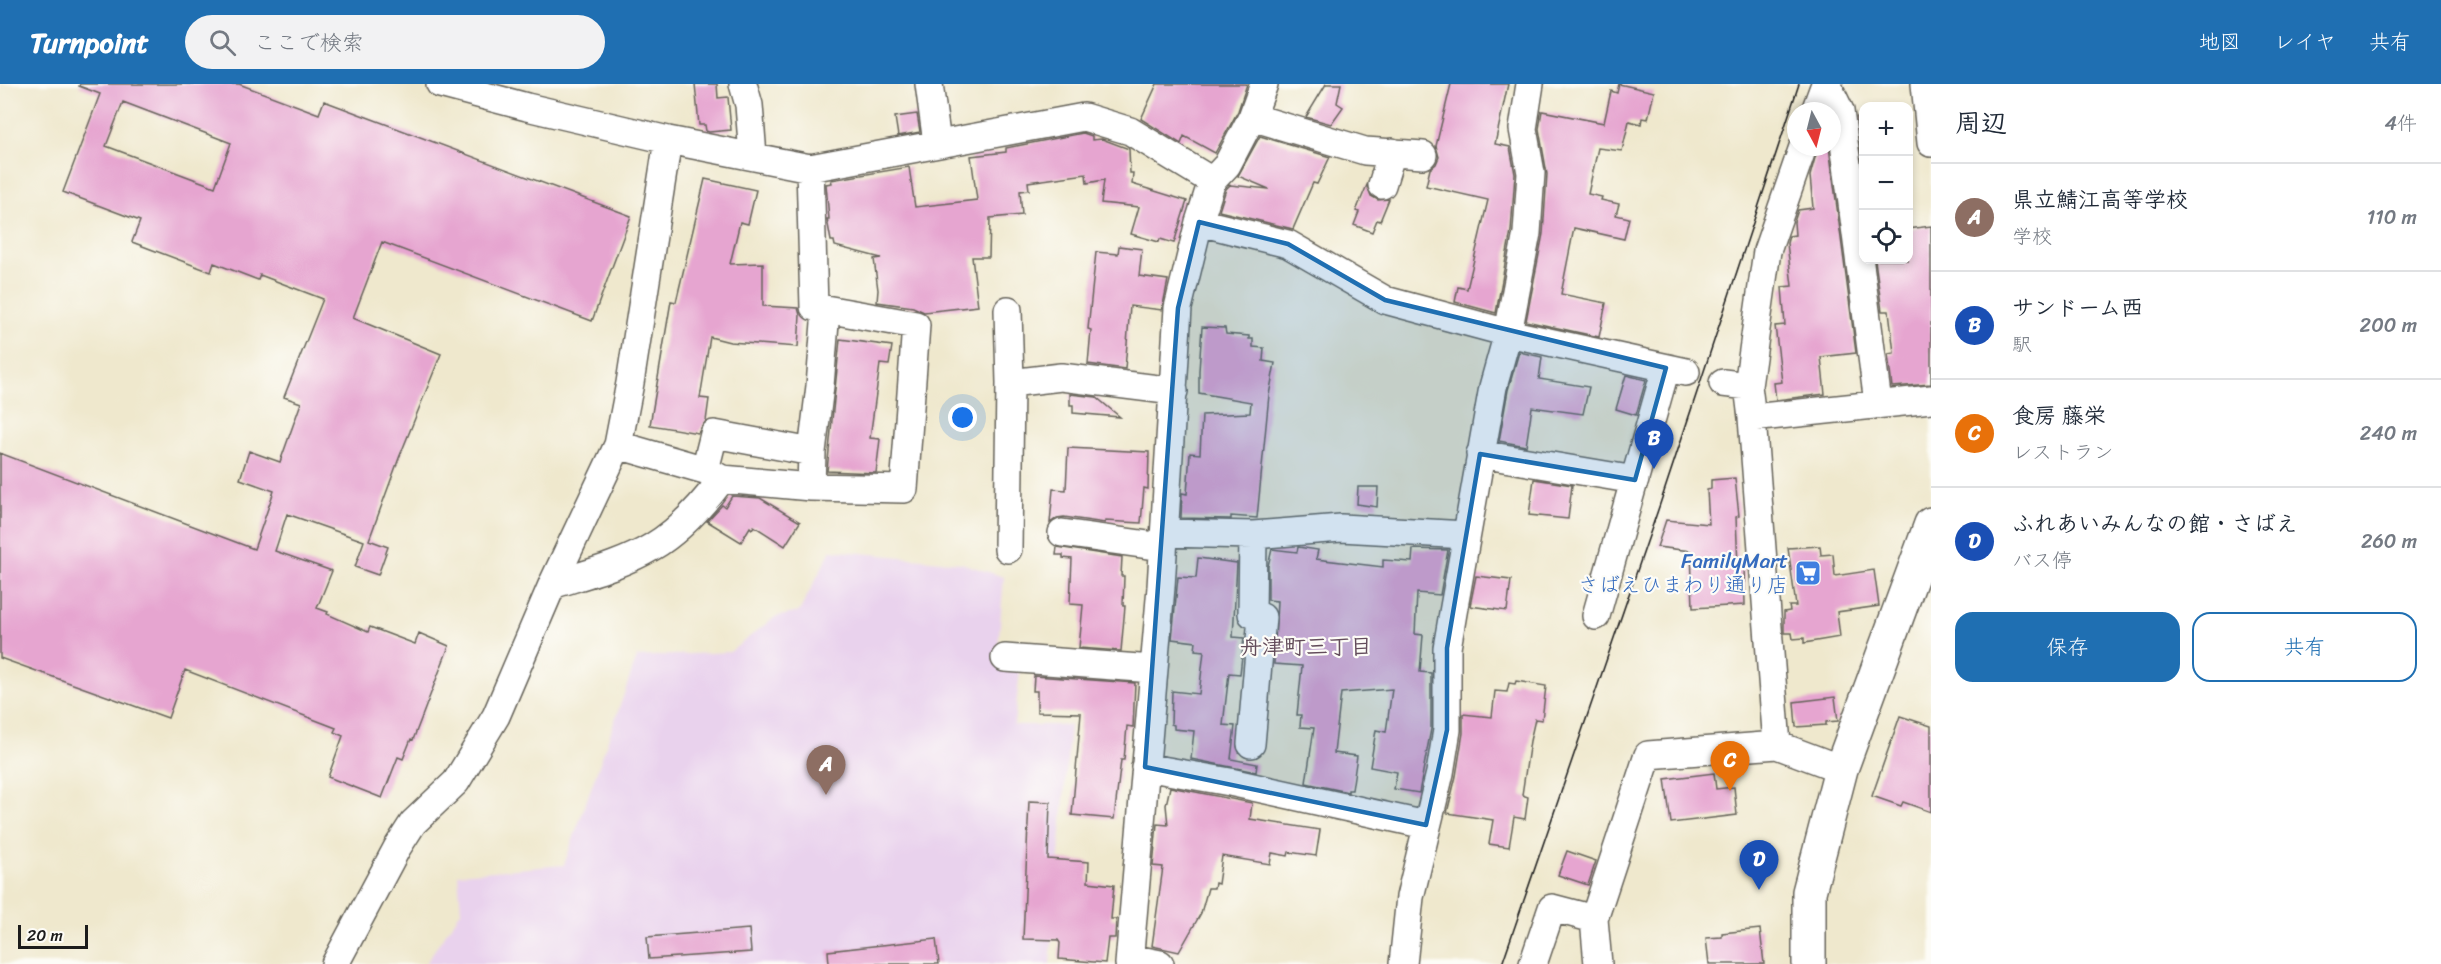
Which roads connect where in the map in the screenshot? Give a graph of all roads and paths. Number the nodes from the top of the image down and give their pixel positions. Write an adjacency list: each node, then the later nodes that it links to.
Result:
1 (440, 84): 10 (street)
2 (743, 84): 15 (street)
3 (928, 84): 11 (street)
4 (1264, 84): 9 (street)
5 (1530, 84): 23 (street)
6 (1826, 84): 8 (street); 27 (street)
7 (1925, 84): 12 (street)
8 (1819, 102)
9 (1252, 117): 13 (street); 18 (street)
10 (668, 140): 15 (street); 29 (street)
11 (937, 143): 17 (street); 18 (street)
12 (1931, 143)
13 (1392, 152): 14 (street); 19 (street)
14 (1424, 155)
15 (753, 156): 17 (street)
16 (1800, 156): 28 (street)
17 (810, 168): 21 (street)
18 (1212, 180): 20 (street)
19 (1382, 185)
20 (1199, 222): 23 (street); 25 (street)
21 (826, 310): 30 (street); 34 (street)
22 (1008, 310): 24 (street)
23 (1508, 333): 31 (street); 33 (street)
24 (1010, 383): 25 (street); 40 (street)
25 (1174, 391): 39 (street)
26 (1931, 399): 27 (street)
27 (1878, 403): 28 (street)
28 (1752, 418): 46 (street)
29 (618, 445): 32 (street); 41 (street)
30 (812, 452): 32 (street); 34 (street)
31 (1480, 454): 33 (street); 38 (street)
32 (713, 475): 34 (street); 41 (street)
33 (1635, 480): 42 (street)
34 (810, 487)
35 (1931, 524): 48 (street)
36 (1062, 533): 39 (street)
37 (1253, 535): 38 (street); 39 (street); 45 (street)
38 (1466, 535): 49 (street)
39 (1164, 540): 44 (street)
40 (1008, 549)
41 (552, 585): 52 (street)
42 (1596, 616)
43 (1005, 658): 44 (street)
44 (1154, 669): 47 (street)
45 (1251, 744)
46 (1777, 745): 48 (street); 50 (street)
47 (1145, 767): 49 (street); 51 (street)
48 (1841, 769): 57 (street)
49 (1426, 825): 54 (street)
50 (1594, 920): 55 (street); 56 (street)
51 (1129, 961): 53 (street)
52 (335, 964)
53 (1160, 964)
54 (1403, 964)
55 (1533, 964)
56 (1598, 964)
57 (1809, 964)

